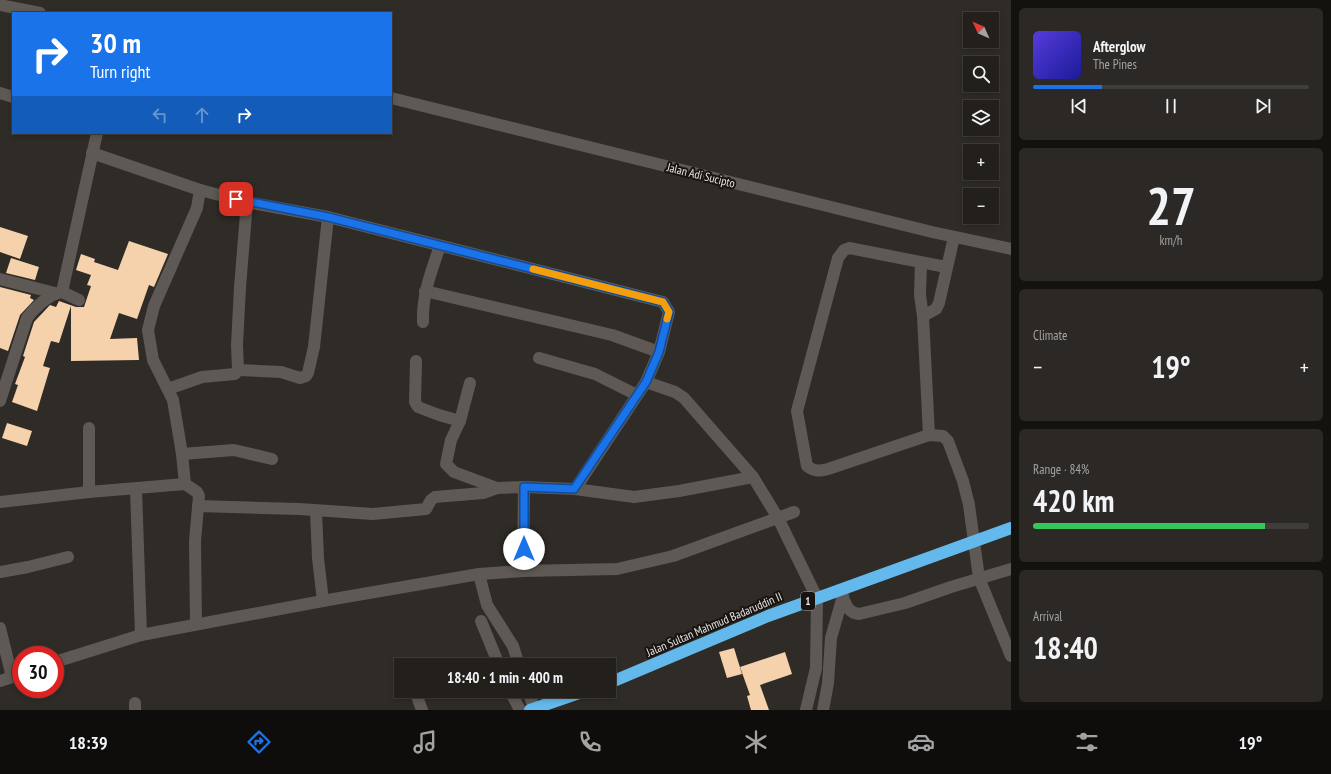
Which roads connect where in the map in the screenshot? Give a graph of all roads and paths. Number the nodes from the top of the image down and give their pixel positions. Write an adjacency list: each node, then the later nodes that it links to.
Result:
1 (0, 5): 2 (street)
2 (35, 12)
3 (0, 93): 4 (street)
4 (12, 96)
5 (392, 98): 11 (street, Jalan Adi Sucipto)
6 (97, 134): 7 (street)
7 (92, 153): 8 (street); 18 (street)
8 (200, 190): 9 (street); 28 (street)
9 (247, 202): 10 (street); 25 (street)
10 (328, 217): 12 (street); 25 (street)
11 (954, 237): 13 (street, Jalan Adi Sucipto); 15 (street)
12 (440, 246): 17 (street); 22 (street)
13 (1011, 249)
14 (921, 263): 15 (street); 20 (street); 33 (street)
15 (946, 267): 20 (street)
16 (0, 279): 18 (street)
17 (424, 291): 21 (street); 22 (street)
18 (59, 293): 19 (street); 30 (street)
19 (79, 300)
20 (923, 316): 33 (street)
21 (422, 322)
22 (659, 352): 27 (street)
23 (538, 358): 29 (street)
24 (416, 361): 31 (street)
25 (238, 370): 28 (street)
26 (470, 382): 31 (street)
27 (646, 382): 29 (street); 36 (street)
28 (168, 389): 34 (street)
29 (637, 395): 41 (street)
30 (0, 401)
31 (460, 421): 39 (street)
32 (89, 428): 42 (street)
33 (929, 435): 49 (street)
34 (182, 454): 35 (street); 37 (street)
35 (272, 460)
36 (753, 477): 41 (street); 47 (street)
37 (185, 484): 40 (street); 44 (street)
38 (524, 487): 39 (street); 41 (street); 52 (street)
39 (498, 488): 45 (street)
40 (136, 489): 42 (street); 62 (street)
41 (574, 489)
42 (89, 492): 43 (street)
43 (0, 502)
44 (198, 506): 45 (street); 60 (street)
45 (316, 511): 58 (street)
46 (794, 512): 47 (street)
47 (778, 518): 52 (street); 57 (street)
48 (1011, 528): 49 (highway, Jalan Sultan Mahmud Badaruddin II / 1)
49 (973, 541): 55 (street); 56 (highway, Jalan Sultan Mahmud Badaruddin II / 1)
50 (68, 557): 53 (street)
51 (1011, 569): 55 (street)
52 (523, 571): 54 (street)
53 (0, 572)
54 (479, 574): 58 (street); 65 (street)
55 (979, 578): 56 (street); 63 (street)
56 (842, 593): 57 (highway, Jalan Sultan Mahmud Badaruddin II / 1); 79 (street)
57 (817, 598): 69 (highway, Jalan Sultan Mahmud Badaruddin II / 1); 78 (street)
58 (323, 601): 60 (street)
59 (481, 621): 64 (street)
60 (196, 624): 62 (street)
61 (0, 628): 67 (street)
62 (141, 635): 66 (street)
63 (1011, 656)
64 (497, 658)
65 (516, 658)
66 (64, 659)
67 (12, 661)
68 (12, 677): 70 (street)
69 (616, 680)
70 (0, 681)
71 (418, 698): 76 (street)
72 (514, 698): 77 (street)
73 (530, 698): 75 (street)
74 (564, 698): 75 (highway)
75 (532, 709)
76 (422, 710)
77 (520, 710)
78 (806, 710)
79 (823, 710)

